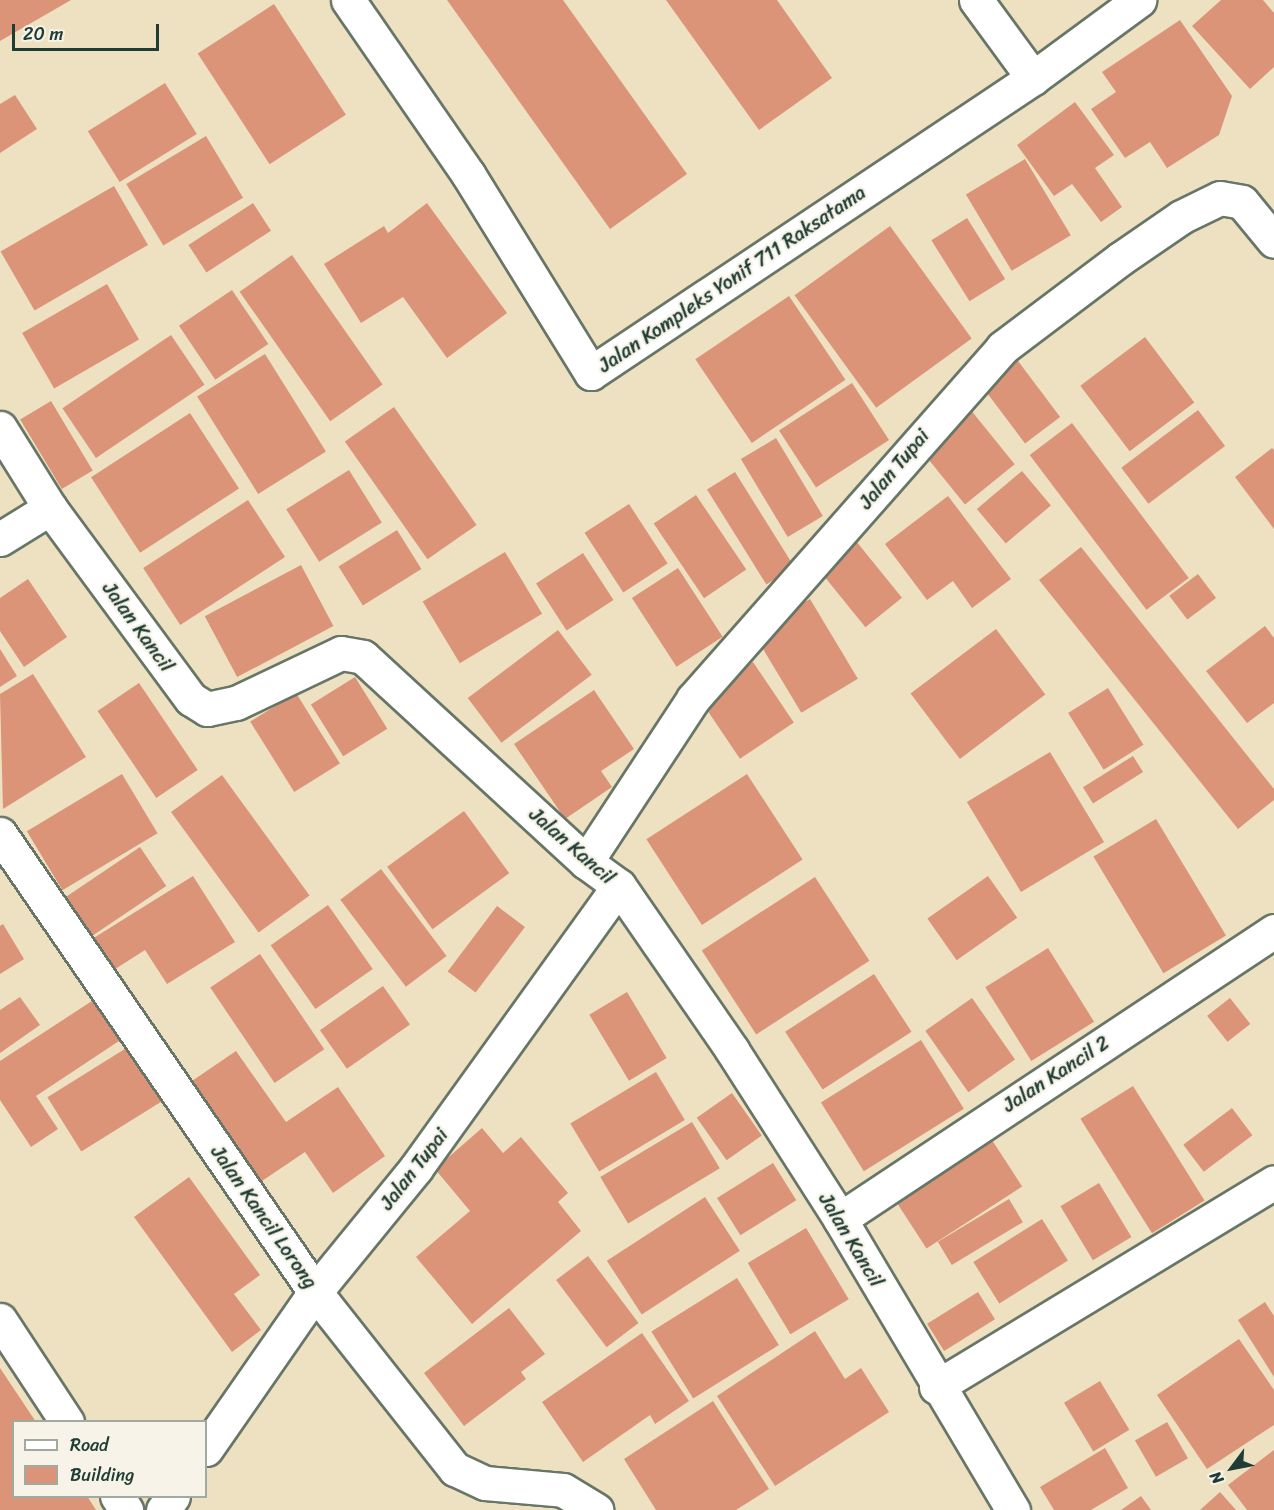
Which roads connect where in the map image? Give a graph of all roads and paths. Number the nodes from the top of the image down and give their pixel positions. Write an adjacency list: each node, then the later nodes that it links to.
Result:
1 (348, 0): 4 (street, Jalan Kompleks Yonif 711 Raksatama)
2 (976, 0): 4 (street)
3 (1139, 0): 4 (street, Jalan Kompleks Yonif 711 Raksatama)
4 (1034, 78)
5 (1274, 241): 10 (street, Jalan Tupai)
6 (0, 428): 7 (street, Jalan Kancil)
7 (50, 508): 8 (street); 10 (street, Jalan Kancil)
8 (0, 539)
9 (0, 834): 15 (street, Jalan Kancil Lorong)
10 (586, 862): 11 (street, Jalan Kancil)
11 (619, 886): 14 (street, Jalan Kancil); 15 (street, Jalan Tupai)
12 (1274, 931): 14 (street, Jalan Kancil 2)
13 (1274, 1182): 17 (street)
14 (840, 1219): 17 (street, Jalan Kancil)
15 (315, 1292): 19 (street, Jalan Tupai); 22 (street, Jalan Kancil Lorong)
16 (0, 1320): 18 (street)
17 (936, 1387): 23 (street, Jalan Kancil)
18 (67, 1420)
19 (207, 1448)
20 (172, 1498): 21 (street)
21 (163, 1510)
22 (596, 1510)
23 (1013, 1510)

